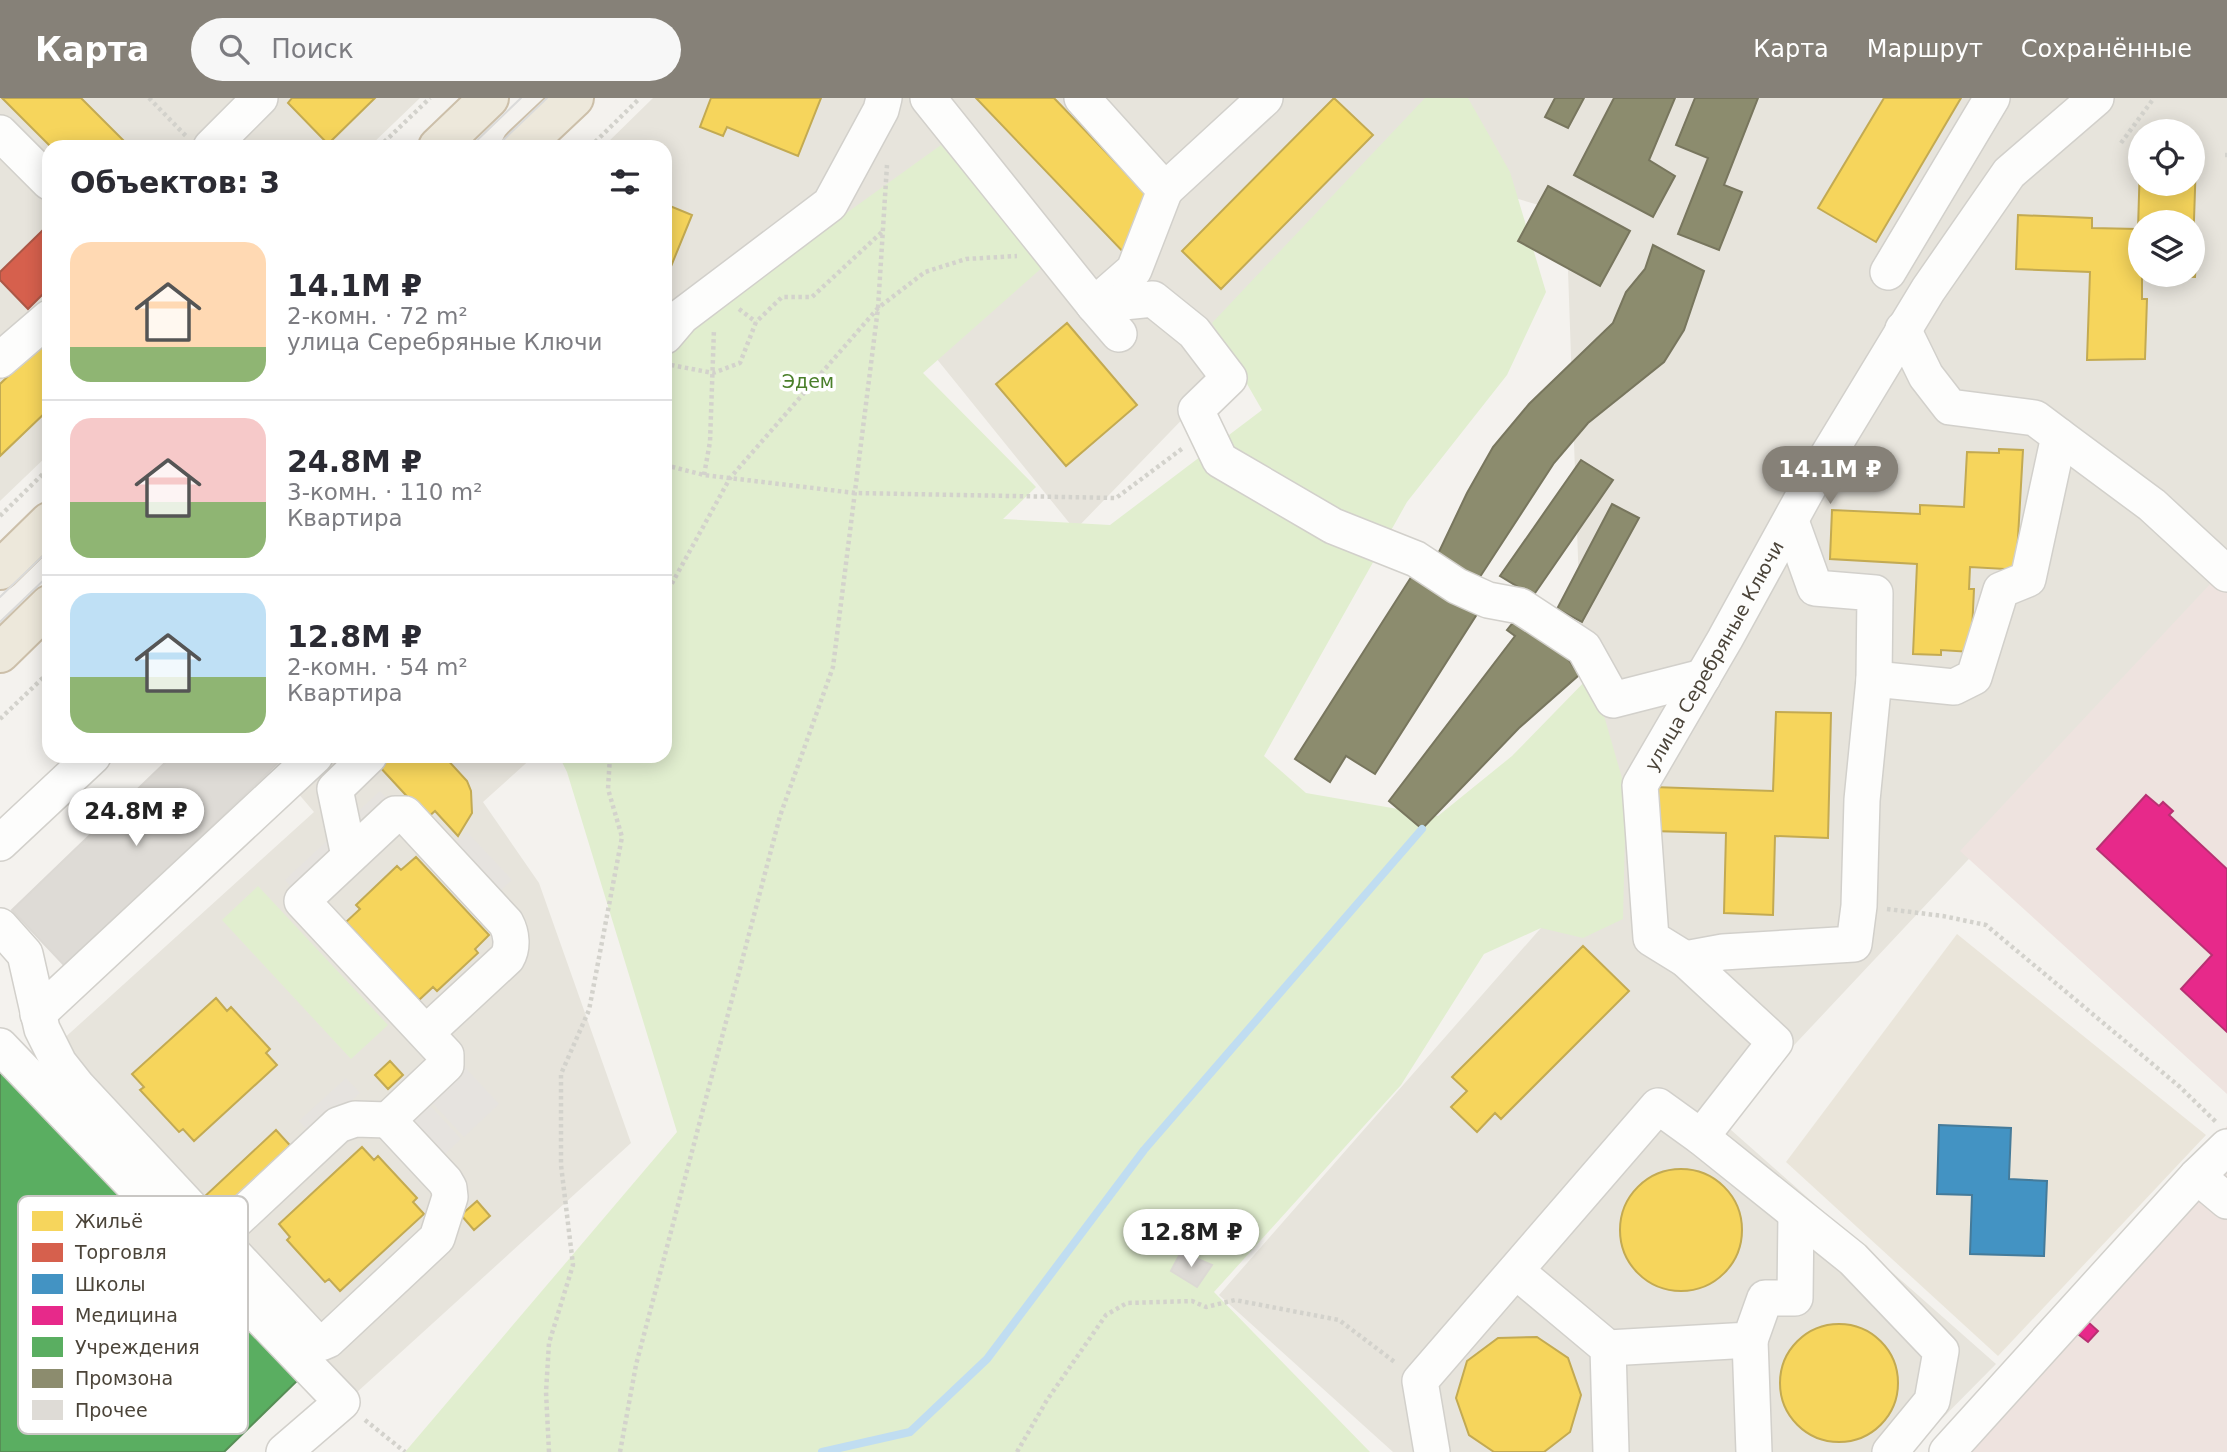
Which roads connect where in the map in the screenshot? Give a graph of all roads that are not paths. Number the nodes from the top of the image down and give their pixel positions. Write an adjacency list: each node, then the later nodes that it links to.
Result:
1 (260, 98): 11 (street)
2 (489, 98): 12 (highway)
3 (574, 98): 13 (highway)
4 (884, 98): 21 (street)
5 (928, 98): 17 (street)
6 (1082, 98): 15 (street)
7 (1265, 98): 15 (street)
8 (1992, 98): 16 (street)
9 (2096, 98): 19 (street, улица Серебряные Ключи)
10 (0, 133): 14 (street)
11 (202, 140)
12 (445, 140)
13 (529, 140)
14 (42, 175)
15 (1165, 190): 17 (street)
16 (1888, 272)
17 (1094, 305): 20 (street); 31 (street)
18 (42, 323): 22 (street)
19 (1903, 329): 23 (street); 24 (street, улица Серебряные Ключи)
20 (1119, 334)
21 (672, 336)
22 (0, 360)
23 (2059, 436): 26 (street); 32 (street)
24 (1791, 521): 31 (street, улица Серебряные Ключи); 32 (street)
25 (42, 529): 27 (highway)
26 (2215, 542): 28 (street)
27 (0, 570)
28 (2227, 574)
29 (42, 618): 30 (highway)
30 (0, 653)
31 (1703, 677): 39 (street, улица Серебряные Ключи)
32 (1874, 679): 39 (street)
33 (86, 763): 36 (street)
34 (307, 763): 40 (street)
35 (362, 763): 37 (street)
36 (0, 843)
37 (349, 856): 41 (street); 41 (street)
38 (0, 926): 40 (street)
39 (1685, 959): 45 (street)
40 (38, 1014): 48 (street)
41 (426, 1033): 43 (street)
42 (0, 1046): 47 (street)
43 (388, 1120): 49 (street); 53 (street)
44 (2222, 1135): 46 (street)
45 (1701, 1137): 51 (street); 52 (street)
46 (2197, 1176): 50 (street); 62 (street)
47 (170, 1196)
48 (177, 1196)
49 (248, 1198)
50 (2227, 1201)
51 (1796, 1214): 55 (street); 57 (street)
52 (1516, 1271): 56 (street); 59 (street)
53 (248, 1272)
54 (248, 1281): 58 (street)
55 (1750, 1340): 56 (street); 61 (street)
56 (1608, 1348): 60 (street)
57 (1908, 1445)
58 (284, 1452)
59 (1432, 1452)
60 (1611, 1452)
61 (1754, 1452)
62 (1947, 1452)

